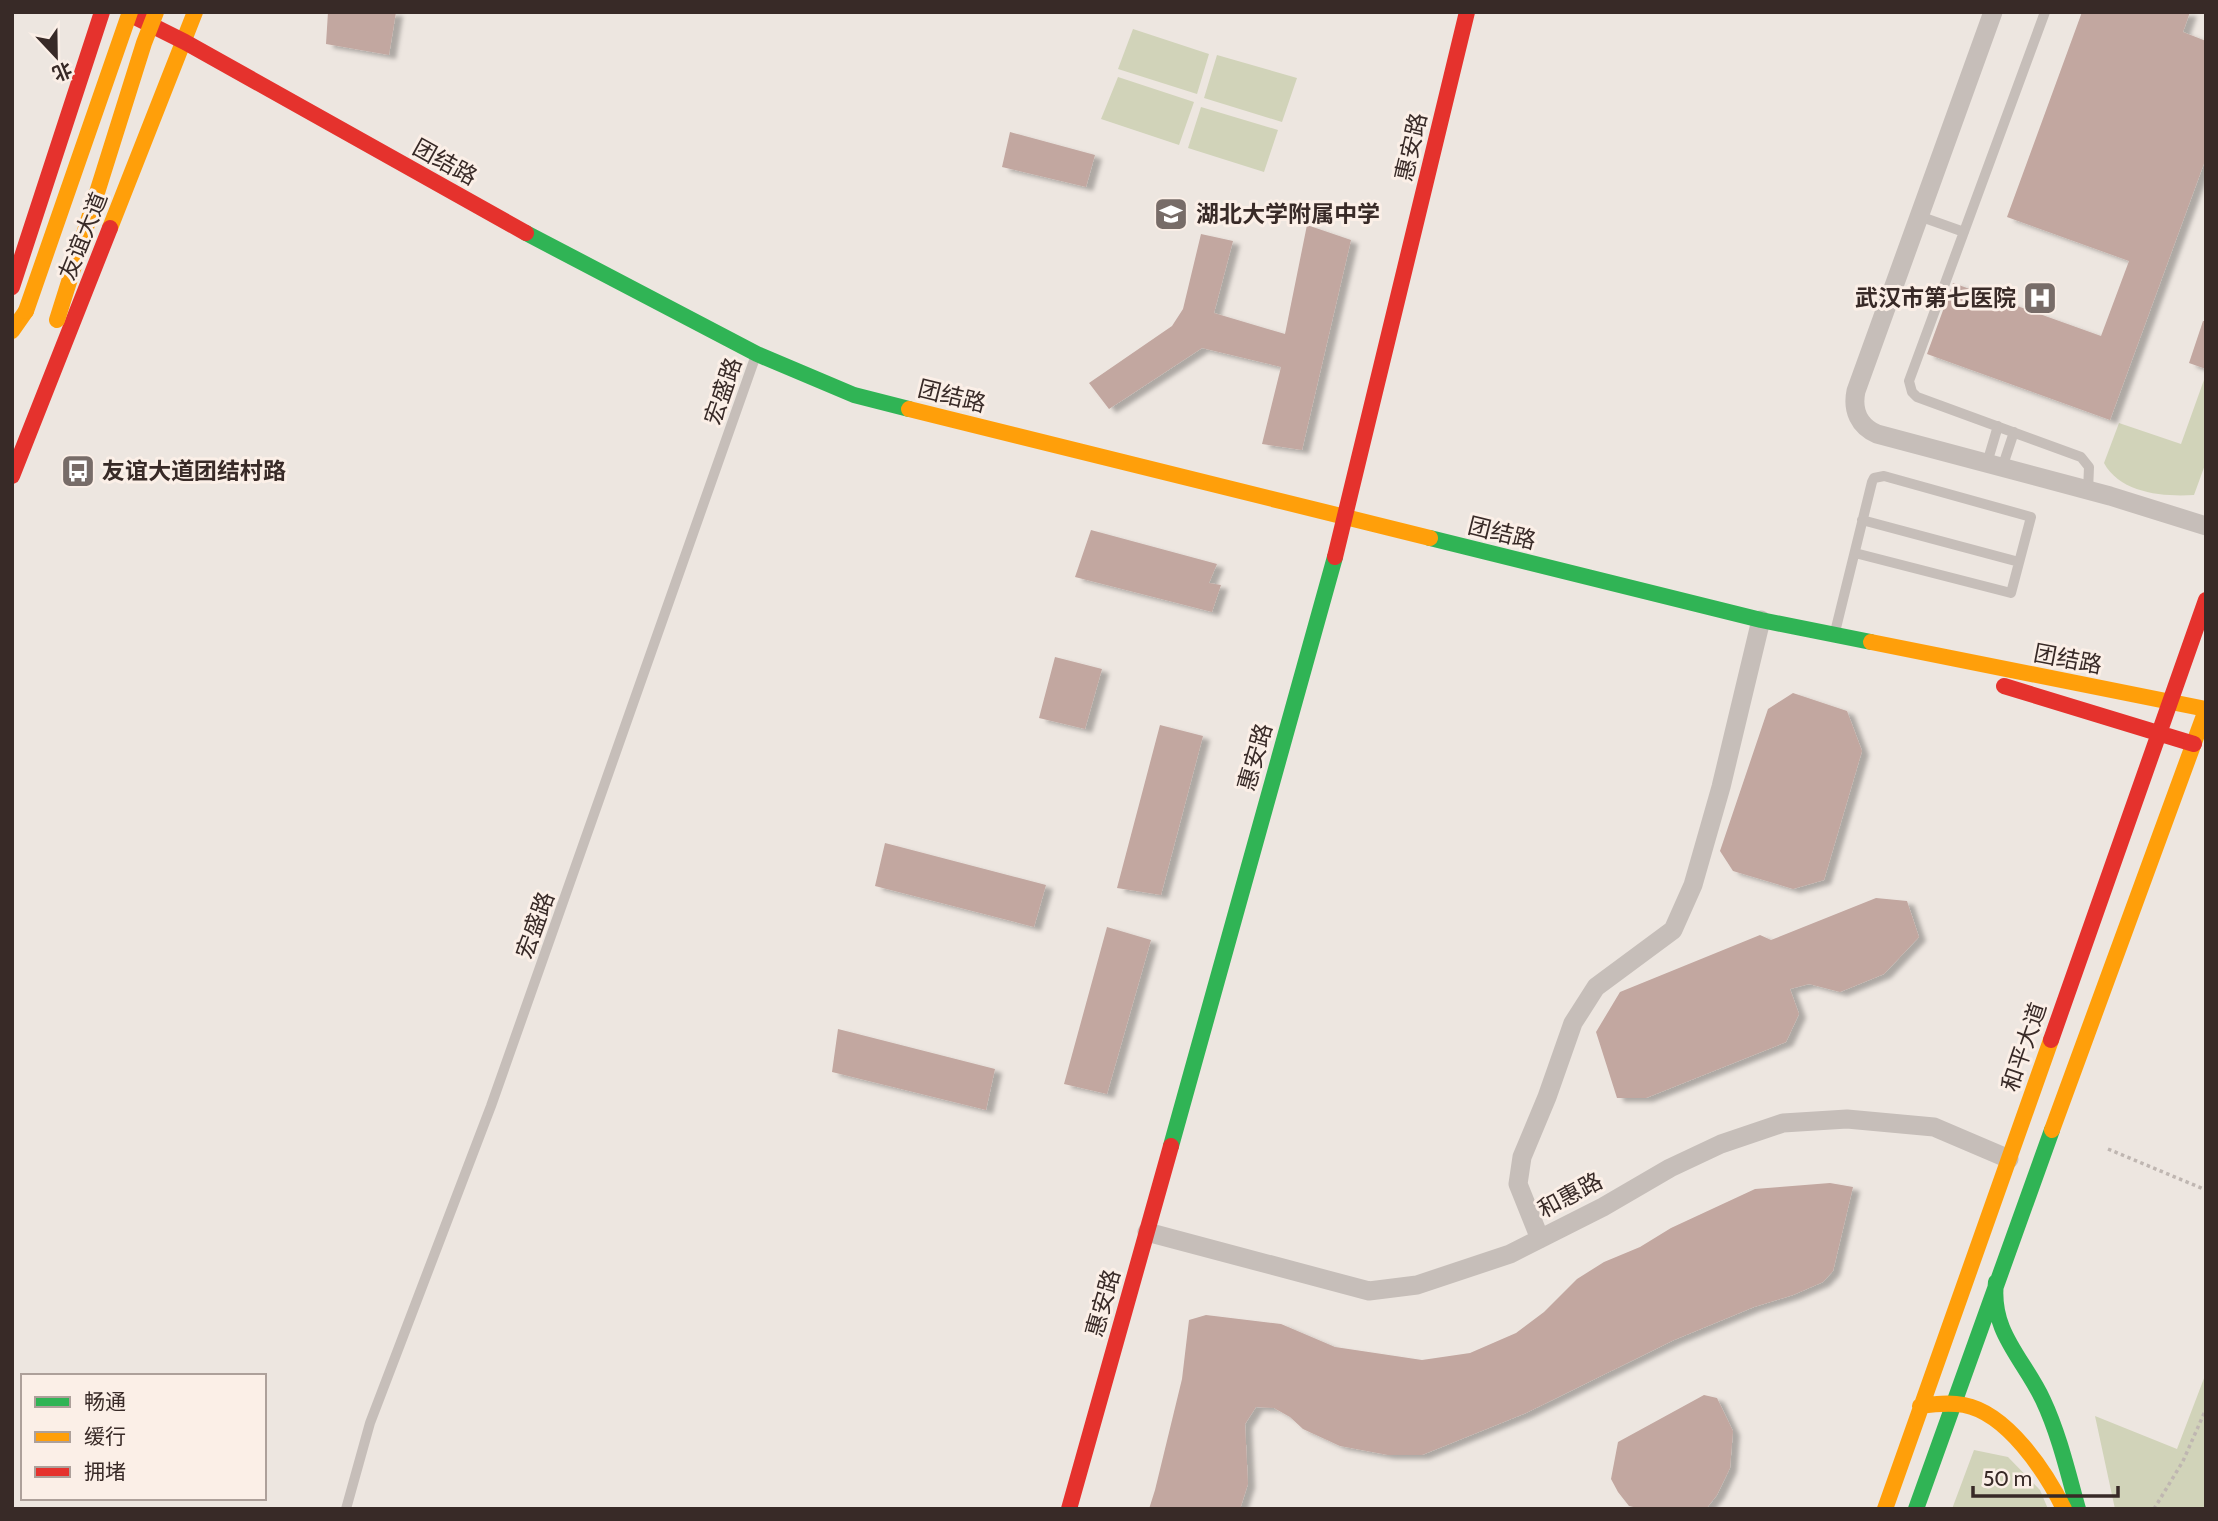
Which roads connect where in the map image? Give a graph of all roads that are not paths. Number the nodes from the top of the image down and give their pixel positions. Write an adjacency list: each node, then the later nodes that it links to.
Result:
1 (102, 12): 12 (main road)
2 (125, 12): 9 (main road, 团结路)
3 (130, 12): 13 (main road, bridge)
4 (156, 12): 15 (main road, bridge)
5 (195, 12): 9 (main road, 友谊大道)
6 (1466, 12): 21 (main road, 惠安路)
7 (1993, 12): 10 (street)
8 (2045, 12): 11 (lane)
9 (185, 42): 14 (main road, 团结路); 15 (main road, 友谊大道)
10 (1919, 216): 11 (lane); 18 (street)
11 (1964, 232): 16 (lane)
12 (12, 286)
13 (12, 331)
14 (757, 354): 21 (main road, 团结路); 39 (lane, 宏盛路)
15 (42, 402): 19 (main road, 友谊大道)
16 (1998, 426): 17 (lane); 18 (lane)
17 (2014, 432): 18 (lane); 20 (lane)
18 (1994, 466): 20 (street)
19 (12, 476)
20 (2088, 491): 23 (street)
21 (1346, 518): 27 (main road, 团结路); 34 (main road, 惠安路)
22 (1862, 520): 24 (lane); 25 (lane); 25 (lane)
23 (2206, 526)
24 (1854, 553): 25 (lane); 28 (lane)
25 (2020, 562)
26 (2206, 600): 29 (main road, 和平大道)
27 (1761, 620): 28 (main road, 团结路); 35 (street)
28 (1837, 636): 29 (main road, 团结路); 31 (main road, 团结路)
29 (2169, 701): 30 (main road, 团结路); 31 (main road, 和平大道)
30 (2206, 709): 32 (main road)
31 (2158, 732): 32 (main road, 团结路); 33 (main road, 和平大道)
32 (2194, 744): 36 (main road)
33 (2009, 1159): 35 (street, 和惠路); 38 (main road, 和平大道)
34 (1147, 1232): 35 (street, 和惠路); 40 (main road, 惠安路)
35 (1540, 1239)
36 (1996, 1282): 37 (main road); 44 (main road)
37 (1953, 1402): 38 (main road); 42 (main road); 43 (main road)
38 (1920, 1406): 41 (main road, 和平大道)
39 (346, 1509)
40 (1069, 1509)
41 (1885, 1509)
42 (1916, 1509)
43 (2064, 1509)
44 (2078, 1509)

